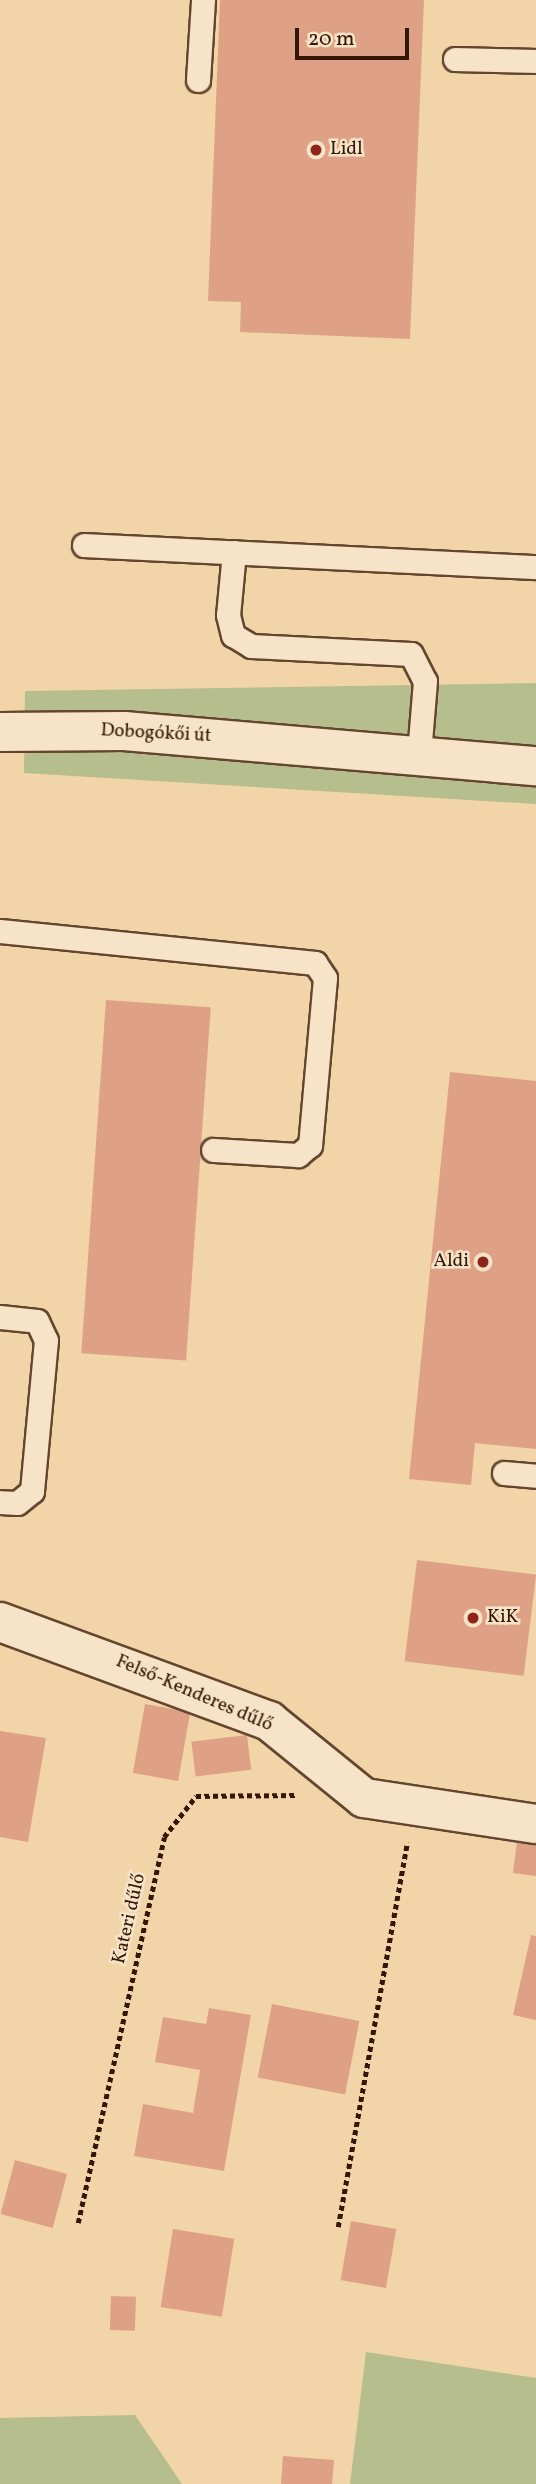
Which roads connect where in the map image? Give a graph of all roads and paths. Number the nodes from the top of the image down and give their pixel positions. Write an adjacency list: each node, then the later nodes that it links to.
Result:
1 (203, 0): 4 (lane)
2 (455, 59): 3 (lane)
3 (536, 61)
4 (198, 80)
5 (84, 545): 6 (lane)
6 (234, 552): 7 (lane); 9 (lane)
7 (536, 567)
8 (0, 732): 10 (main road, Dobogókői út)
9 (420, 742): 10 (main road, Dobogókői út); 11 (main road, Dobogókői út)
10 (311, 744): 12 (main road, Dobogókői út)
11 (536, 746)
12 (536, 766)
13 (0, 932): 14 (lane)
14 (214, 1150)
15 (0, 1317): 18 (lane)
16 (504, 1473): 17 (lane)
17 (536, 1476)
18 (0, 1502)
19 (0, 1622): 20 (main road, Felső-Kenderes dűlő)
20 (364, 1798): 21 (main road, Felső-Kenderes dűlő); 23 (path, Kateri dűlő)
21 (414, 1807): 22 (main road, Felső-Kenderes dűlő); 24 (path)
22 (536, 1824)
23 (78, 2223)
24 (338, 2227)

